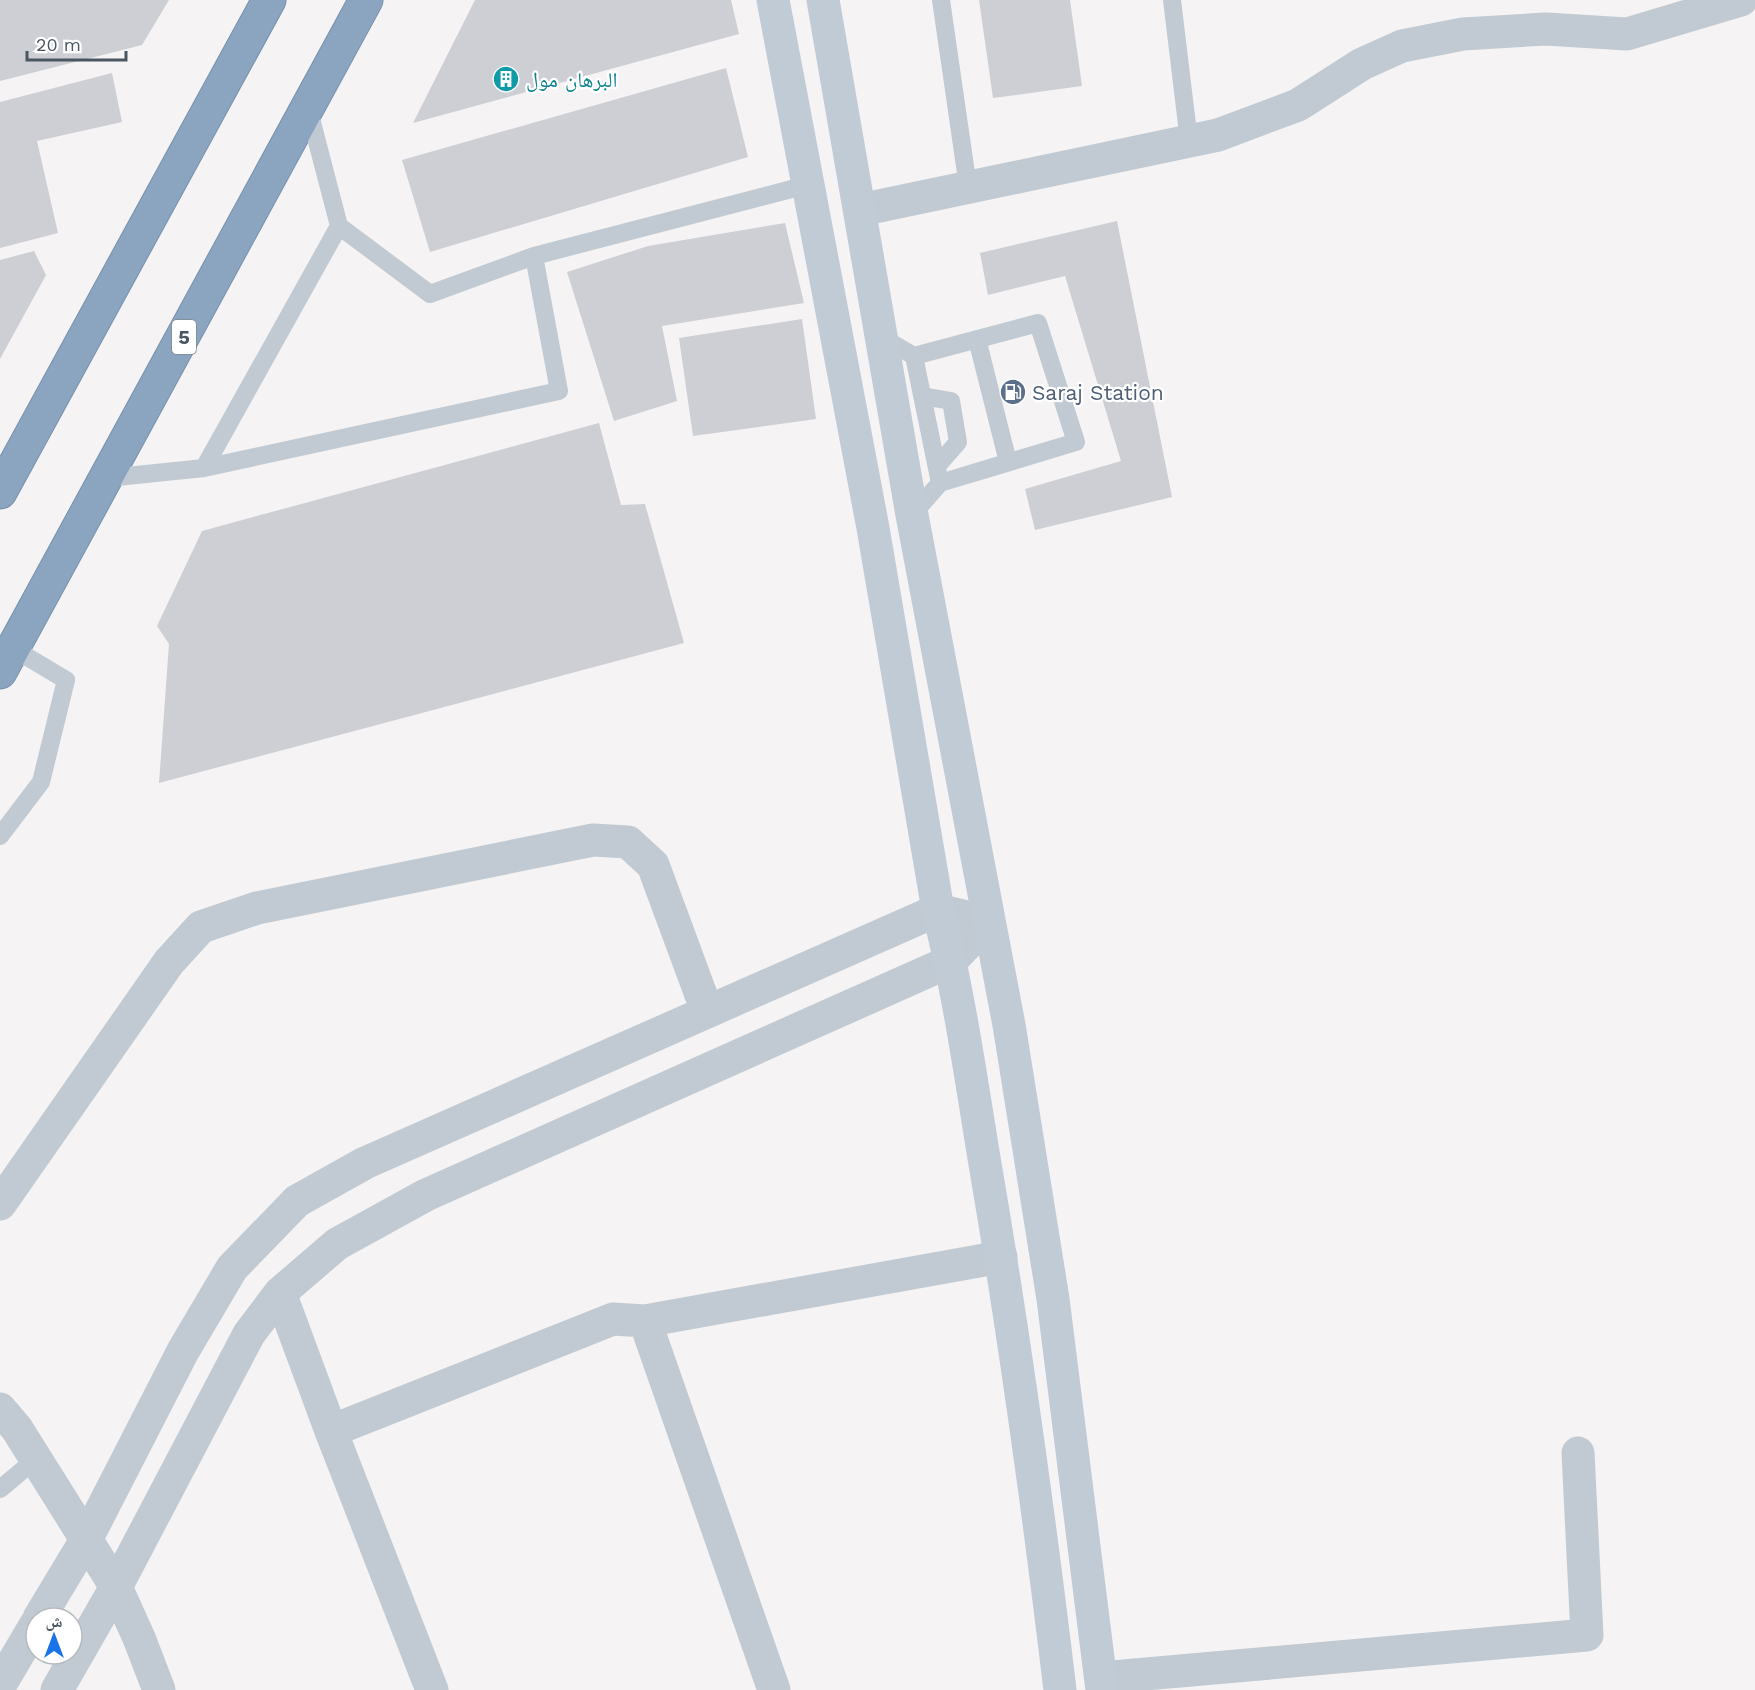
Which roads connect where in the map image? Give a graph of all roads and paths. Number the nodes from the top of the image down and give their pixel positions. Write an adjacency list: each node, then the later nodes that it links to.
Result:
1 (366, 0): 8 (highway, 5)
2 (773, 0): 10 (street)
3 (823, 0): 12 (street)
4 (940, 0): 11 (lane)
5 (1172, 0): 9 (lane)
6 (1741, 0): 9 (street)
7 (262, 3): 23 (highway)
8 (308, 107): 13 (lane); 22 (highway, 5)
9 (1189, 141): 11 (street)
10 (807, 185): 14 (lane); 27 (street)
11 (968, 187): 12 (street)
12 (860, 210): 15 (street)
13 (339, 226): 14 (lane); 20 (lane)
14 (534, 256): 20 (lane)
15 (883, 338): 17 (lane); 24 (street)
16 (976, 339): 17 (lane); 19 (lane); 19 (lane)
17 (914, 356): 18 (lane)
18 (922, 396): 21 (lane); 21 (lane)
19 (1008, 462): 21 (lane)
20 (204, 468): 22 (lane)
21 (938, 474): 24 (lane)
22 (107, 478): 25 (highway, 5)
23 (0, 492)
24 (912, 515): 28 (street)
25 (7, 661): 26 (lane)
26 (0, 836)
27 (938, 910): 28 (street); 29 (street); 30 (street)
28 (988, 922): 29 (street); 45 (street)
29 (951, 961): 32 (street); 33 (street)
30 (707, 1011): 31 (street); 40 (street)
31 (0, 1204)
32 (1001, 1257): 34 (street); 50 (street)
33 (280, 1293): 36 (street); 41 (street)
34 (645, 1321): 36 (street); 49 (street)
35 (0, 1409): 38 (street)
36 (331, 1431): 48 (street)
37 (1578, 1453): 45 (street)
38 (36, 1459): 39 (lane); 40 (street)
39 (0, 1489)
40 (86, 1540): 41 (street); 42 (street)
41 (116, 1587): 46 (street); 47 (street)
42 (46, 1606)
43 (24, 1644): 44 (street)
44 (0, 1684)
45 (1101, 1684)
46 (57, 1690)
47 (159, 1690)
48 (432, 1690)
49 (774, 1690)
50 (1060, 1690)

